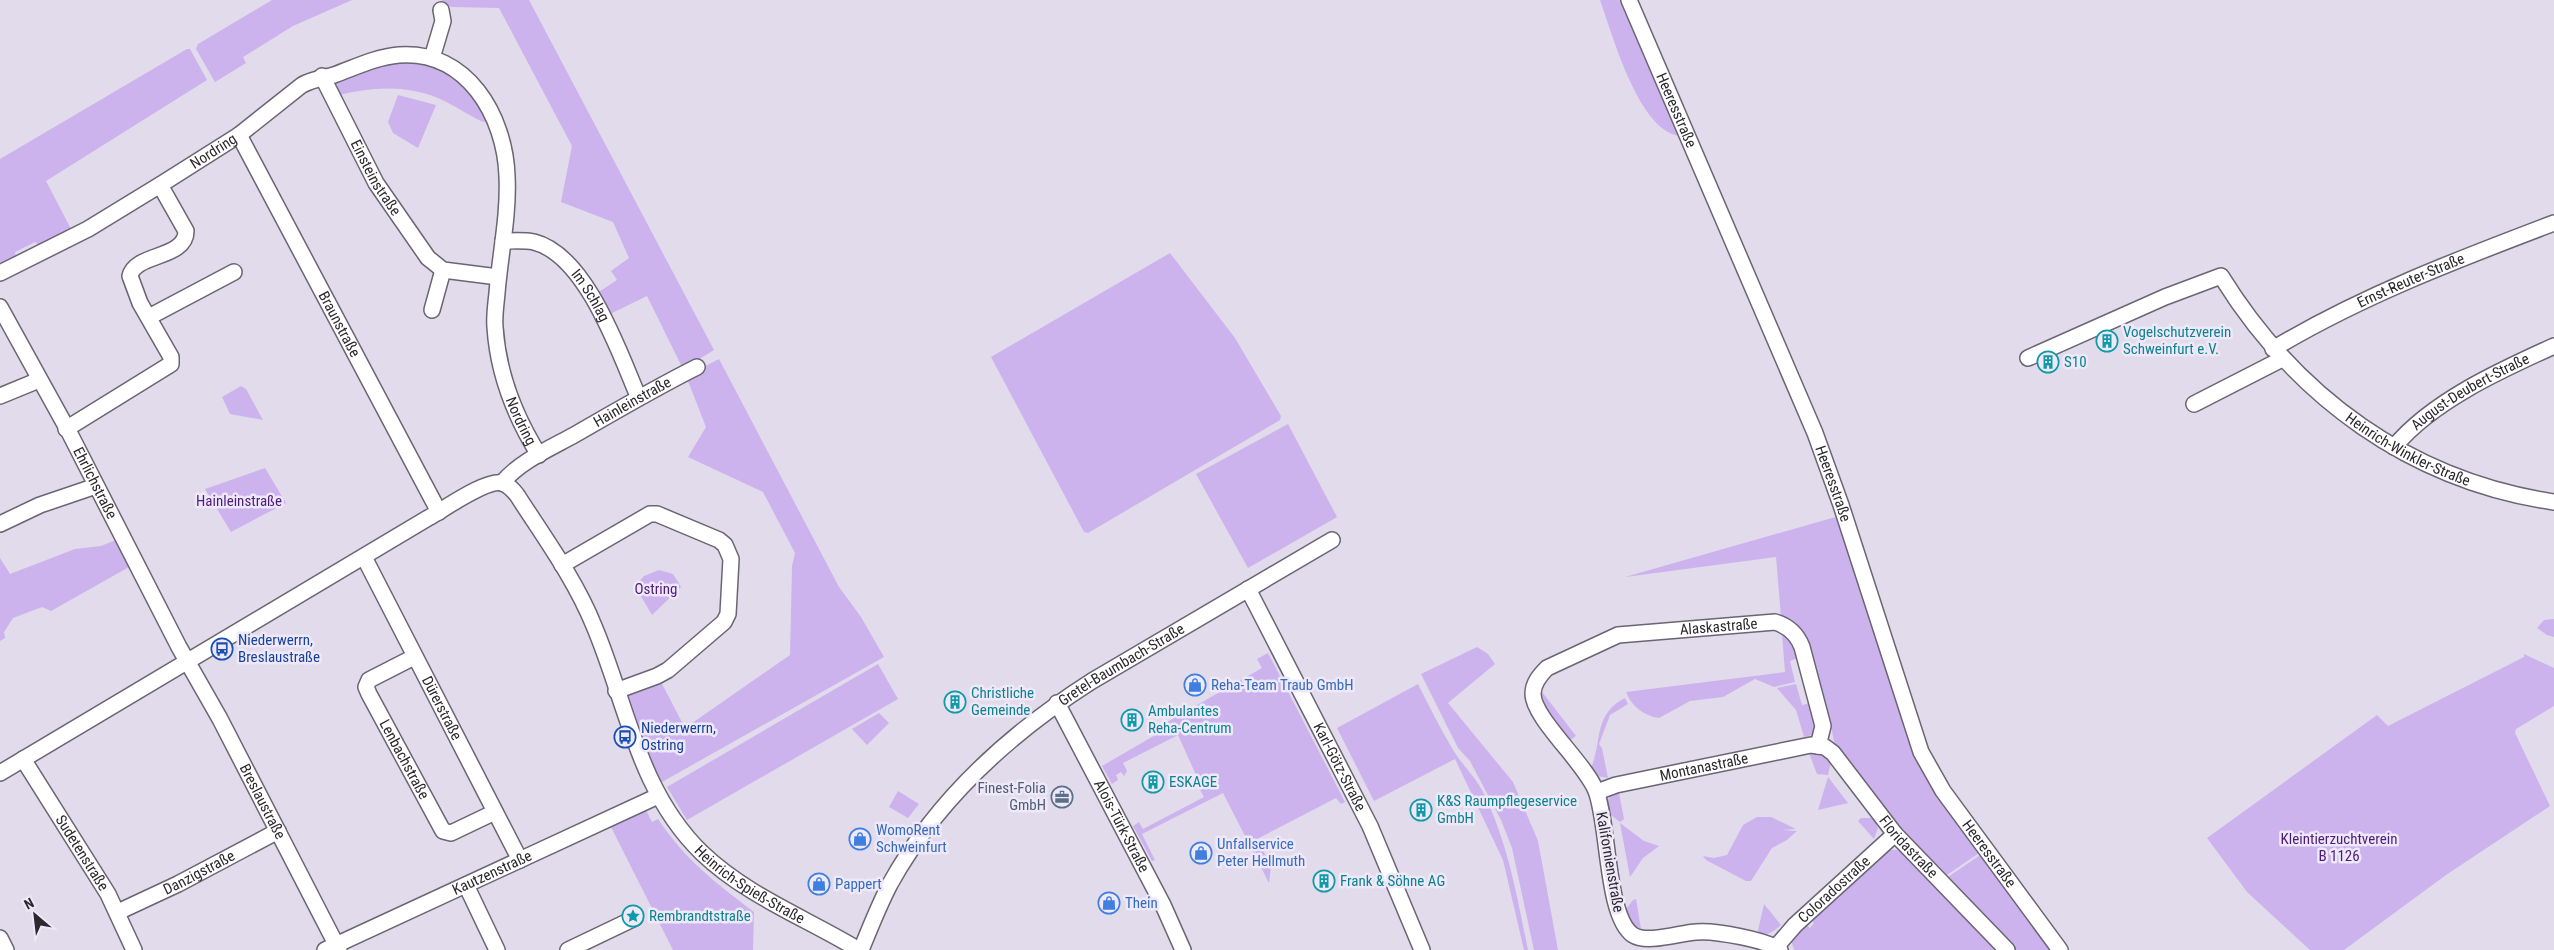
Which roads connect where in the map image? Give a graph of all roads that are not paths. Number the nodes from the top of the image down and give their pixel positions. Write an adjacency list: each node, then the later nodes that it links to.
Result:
1 (1629, 0): 64 (street, Heeresstraße)
2 (441, 10): 3 (street)
3 (432, 58): 4 (street, Nordring); 8 (street, Nordring)
4 (322, 76): 5 (street, Nordring); 9 (street, Einsteinstraße)
5 (239, 135): 6 (street, Nordring); 30 (street, Braunstraße)
6 (160, 185): 11 (street, Nordring); 15 (street)
7 (2554, 223): 17 (street, Ernst-Reuter-Straße)
8 (503, 241): 12 (street, Nordring); 22 (street, Im Schlag)
9 (443, 270): 12 (street); 14 (street)
10 (234, 272): 15 (street)
11 (0, 273)
12 (498, 276): 26 (street, Nordring)
13 (0, 307): 20 (street, Ehrlichstraße)
14 (432, 310)
15 (149, 317): 24 (street)
16 (2554, 346): 25 (street, August-Deubert-Straße)
17 (2278, 354): 18 (street, Heinrich-Winkler-Straße); 23 (street); 25 (street, Heinrich-Winkler-Straße)
18 (2028, 358)
19 (697, 366): 22 (street, Hainleinstraße)
20 (39, 380): 21 (street); 24 (street, Ehrlichstraße)
21 (0, 396)
22 (638, 396): 26 (street, Hainleinstraße)
23 (2194, 404)
24 (66, 429): 28 (street, Ehrlichstraße)
25 (2394, 447): 29 (street, Heinrich-Winkler-Straße)
26 (539, 454): 27 (street, Hainleinstraße)
27 (502, 483): 30 (street, Hainleinstraße); 34 (street)
28 (96, 486): 31 (street); 37 (street, Ehrlichstraße)
29 (2554, 502)
30 (439, 512): 33 (street, Hainleinstraße)
31 (0, 524)
32 (1332, 540): 35 (street, Gretel-Baumbach-Straße)
33 (364, 557): 36 (street, Dürerstraße); 37 (street, Hainleinstraße)
34 (562, 565): 39 (street); 39 (street)
35 (1248, 589): 40 (street, Gretel-Baumbach-Straße); 62 (street, Karl-Götz-Straße)
36 (414, 657): 46 (street, Dürerstraße); 46 (street, Lenbachstraße)
37 (187, 660): 42 (street, Hainleinstraße); 47 (street, Breslaustraße)
38 (1536, 682): 41 (street, Alaskastraße); 44 (street, Kalifornienstraße)
39 (616, 691): 45 (street)
40 (1057, 703): 60 (street, Gretel-Baumbach-Straße); 61 (street, Alois-Türk-Straße)
41 (1814, 746): 44 (street, Montanastraße); 48 (street, Floridastraße)
42 (23, 759): 43 (street, Hainleinstraße); 51 (street, Sudetenstraße)
43 (0, 773)
44 (1597, 792): 55 (street, Kalifornienstraße)
45 (658, 796): 49 (street, Kautzenstraße); 60 (street, Heinrich-Spieß-Straße)
46 (495, 812): 49 (street, Dürerstraße)
47 (278, 831): 51 (street, Danzigstraße); 54 (street, Breslaustraße)
48 (1895, 834): 55 (street, Coloradostraße); 63 (street, Floridastraße)
49 (520, 860): 50 (street, Kautzenstraße)
50 (466, 885): 54 (street, Kautzenstraße); 58 (street)
51 (118, 912): 57 (street, Sudetenstraße)
52 (635, 918): 59 (street)
53 (0, 938): 56 (street)
54 (333, 948)
55 (1778, 948)
56 (6, 950)
57 (134, 950)
58 (497, 950)
59 (568, 950)
60 (860, 950)
61 (1183, 950)
62 (1422, 950)
63 (2007, 950)
64 (2060, 950)

